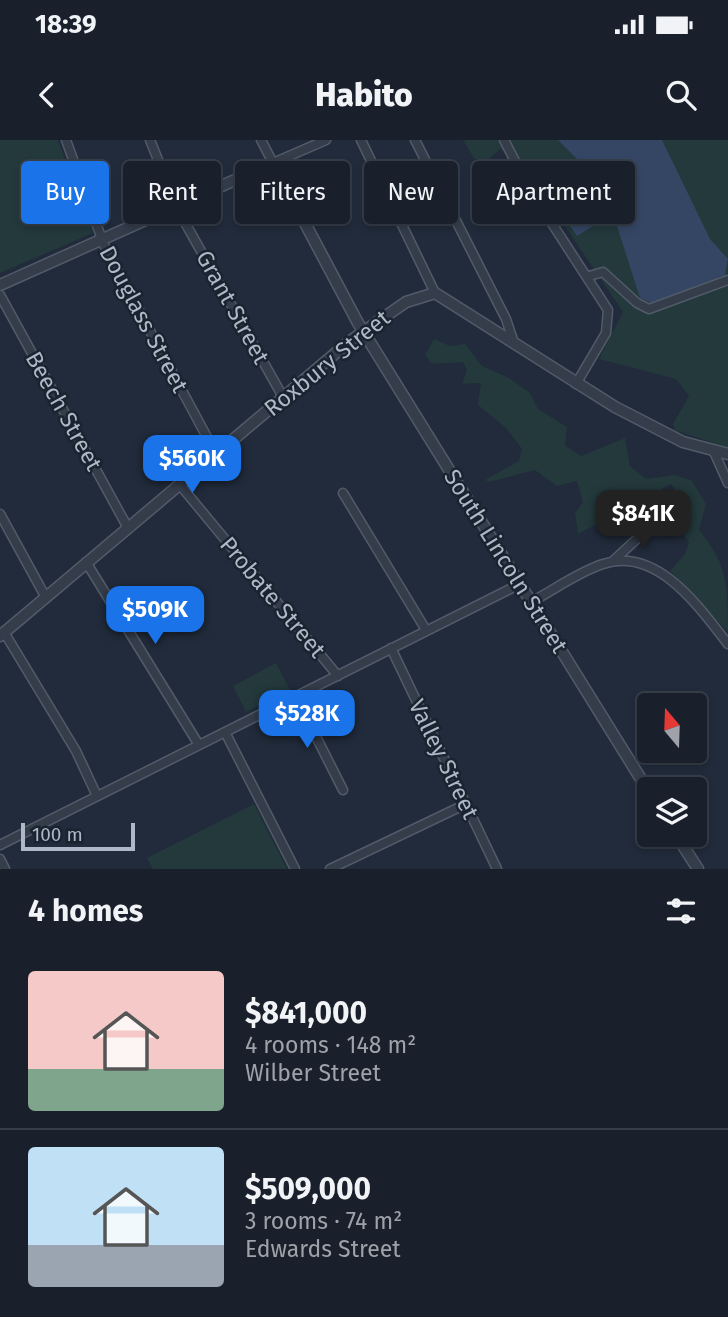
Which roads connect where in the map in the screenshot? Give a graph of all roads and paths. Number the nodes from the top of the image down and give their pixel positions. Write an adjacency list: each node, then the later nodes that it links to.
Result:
1 (66, 140): 14 (street, Douglass Street)
2 (150, 140): 8 (street, Grant Street)
3 (261, 140): 9 (street)
4 (326, 140): 10 (street)
5 (361, 140): 18 (street)
6 (415, 140): 21 (street)
7 (505, 140): 15 (street)
8 (158, 161)
9 (272, 161)
10 (278, 161)
11 (136, 224): 14 (street)
12 (186, 224): 23 (street, Grant Street)
13 (306, 224): 20 (street, South Lincoln Street)
14 (102, 239): 17 (street); 25 (street, Douglass Street)
15 (589, 276): 16 (street); 22 (street)
16 (728, 280)
17 (0, 285)
18 (435, 293): 20 (street, Roxbury Street); 21 (street)
19 (0, 295): 32 (street, Beech Street)
20 (364, 331): 23 (street, Roxbury Street); 35 (street, South Lincoln Street)
21 (514, 343): 22 (street)
22 (576, 384): 24 (street)
23 (283, 397): 25 (street, Roxbury Street)
24 (714, 452): 26 (street); 27 (street)
25 (216, 454): 28 (street, Roxbury Street)
26 (728, 454)
27 (728, 483)
28 (180, 485): 32 (street, Roxbury Street); 42 (street, Probate Street)
29 (343, 493): 38 (street)
30 (0, 514): 36 (street)
31 (655, 522): 33 (street)
32 (128, 528): 34 (street, Roxbury Street)
33 (613, 561): 37 (street); 40 (street)
34 (86, 562): 36 (street, Roxbury Street); 45 (street)
35 (520, 584): 37 (street, South Lincoln Street); 38 (street)
36 (45, 596): 39 (street, Roxbury Street)
37 (531, 602): 46 (street, South Lincoln Street)
38 (426, 630): 41 (street)
39 (2, 634): 48 (street)
40 (728, 643)
41 (391, 648): 42 (street); 49 (street, Valley Street)
42 (338, 676): 43 (street)
43 (296, 697): 44 (street); 47 (street)
44 (225, 732): 45 (street); 54 (street)
45 (199, 745): 48 (street)
46 (640, 777)
47 (343, 790)
48 (97, 796): 50 (street)
49 (466, 804): 55 (street); 56 (street, Valley Street)
50 (0, 845)
51 (684, 847): 57 (street)
52 (0, 859): 53 (street)
53 (5, 869)
54 (295, 869)
55 (330, 869)
56 (497, 869)
57 (698, 869)

